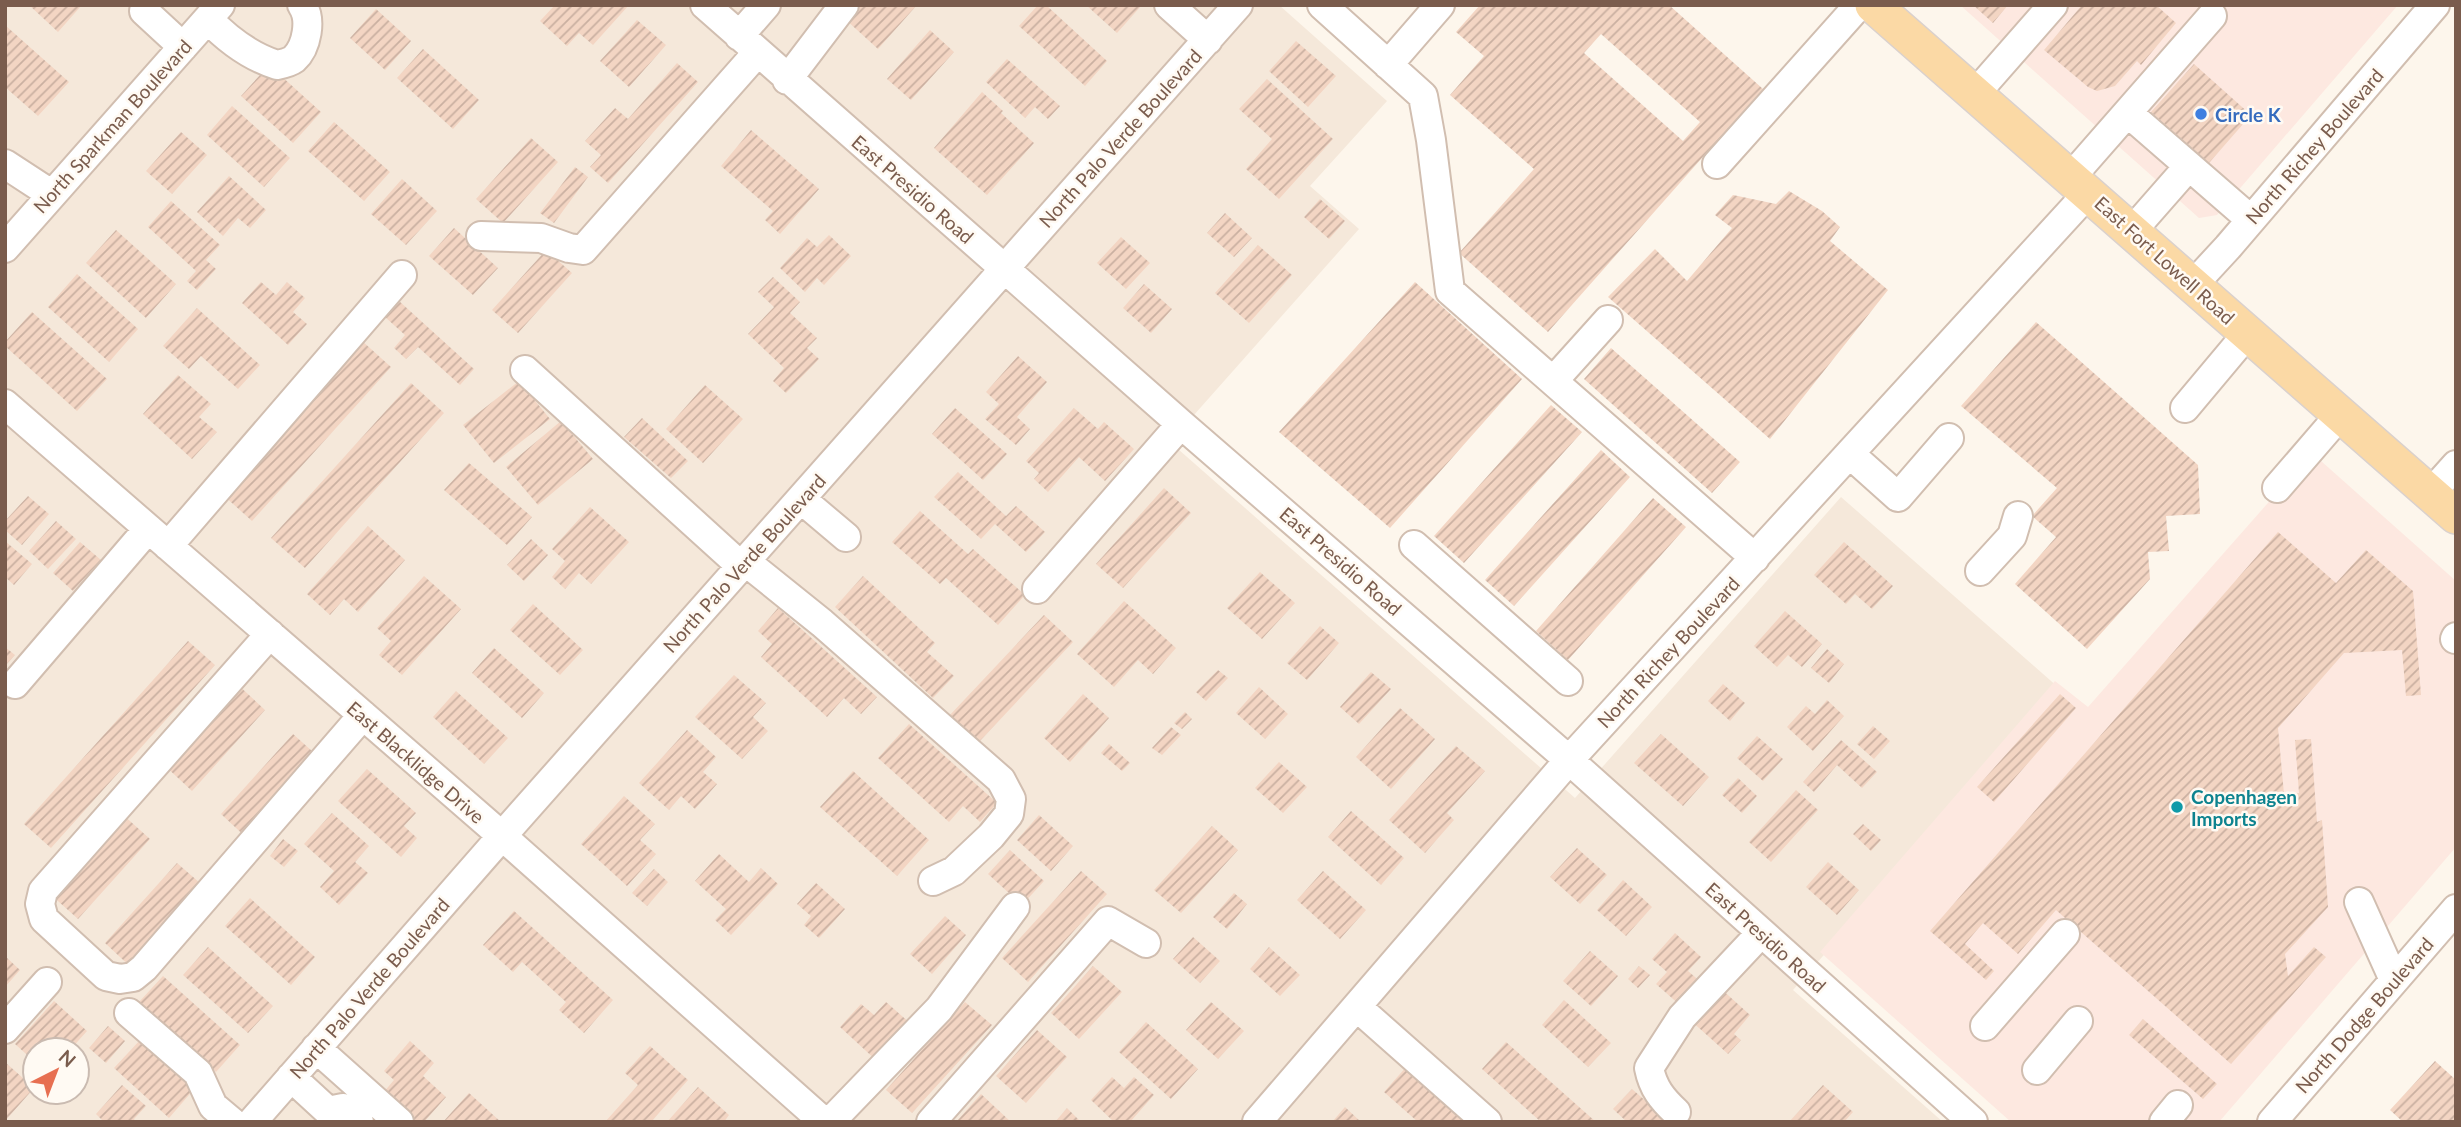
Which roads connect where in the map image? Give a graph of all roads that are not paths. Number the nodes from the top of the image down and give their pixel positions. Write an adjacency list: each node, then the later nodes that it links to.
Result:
1 (302, 5): 14 (street)
2 (705, 5): 17 (street, East Presidio Road)
3 (766, 5): 17 (street)
4 (844, 5): 20 (street)
5 (1168, 5): 16 (street)
6 (1238, 5): 16 (street, North Palo Verde Boulevard)
7 (1322, 5): 19 (street)
8 (1440, 5): 19 (street)
9 (1859, 5): 24 (street)
10 (1872, 5): 21 (main road, East Fort Lowell Road)
11 (2053, 5): 21 (street)
12 (2435, 5): 28 (street, North Richey Boulevard)
13 (144, 11): 18 (street)
14 (214, 12): 18 (street, North Sparkman Boulevard)
15 (2212, 16): 22 (street, North Richey Boulevard)
16 (1208, 40): 32 (street, North Palo Verde Boulevard)
17 (748, 45): 20 (street, East Presidio Road); 30 (street)
18 (183, 47): 27 (street, North Sparkman Boulevard)
19 (1388, 65): 38 (street)
20 (787, 80): 32 (street, East Presidio Road)
21 (1975, 94): 26 (main road, East Fort Lowell Road)
22 (2128, 113): 25 (street); 26 (street, North Richey Boulevard)
23 (5, 164): 27 (street)
24 (1717, 164)
25 (2189, 166): 28 (street); 29 (street)
26 (2080, 184): 29 (main road, East Fort Lowell Road); 44 (street, North Richey Boulevard)
27 (51, 194): 31 (street, North Sparkman Boulevard)
28 (2250, 219): 34 (street, North Richey Boulevard)
29 (2132, 231): 34 (main road, East Fort Lowell Road)
30 (481, 236)
31 (5, 248)
32 (1004, 269): 42 (street, East Presidio Road); 47 (street, North Palo Verde Boulevard)
33 (402, 275): 50 (street)
34 (2192, 286): 36 (main road, East Fort Lowell Road)
35 (1608, 320): 38 (street)
36 (2247, 334): 40 (street); 41 (main road, East Fort Lowell Road)
37 (526, 370): 54 (street)
38 (1554, 380): 53 (street)
39 (5, 404): 50 (street, East Blacklidge Drive)
40 (2185, 408)
41 (2340, 415): 46 (street); 48 (main road, East Fort Lowell Road)
42 (1181, 424): 56 (street); 61 (street, East Presidio Road)
43 (1949, 438): 44 (street)
44 (1851, 455): 53 (street, North Richey Boulevard)
45 (2456, 466): 48 (street)
46 (2277, 488)
47 (801, 499): 51 (street); 54 (street, North Palo Verde Boulevard)
48 (2443, 505)
49 (2018, 516): 55 (street)
50 (158, 537): 57 (street, East Blacklidge Drive); 59 (street)
51 (846, 537)
52 (1414, 545): 58 (street)
53 (1755, 558): 61 (street, North Richey Boulevard)
54 (743, 564): 62 (street, North Palo Verde Boulevard); 63 (street)
55 (1980, 571)
56 (1037, 589)
57 (270, 634): 60 (street, East Blacklidge Drive); 60 (street)
58 (1568, 681)
59 (15, 684)
60 (363, 715): 62 (street, East Blacklidge Drive)
61 (1569, 760): 67 (street, East Presidio Road); 72 (street, North Richey Boulevard)
62 (502, 836): 77 (street, North Palo Verde Boulevard); 85 (street, East Blacklidge Drive)
63 (933, 881)
64 (2359, 902): 70 (street)
65 (1015, 907): 85 (street)
66 (2456, 909): 70 (street, North Dodge Boulevard)
67 (1762, 933): 80 (street); 89 (street, East Presidio Road)
68 (2065, 934): 75 (street)
69 (1146, 943): 86 (street)
70 (2394, 980): 90 (street, North Dodge Boulevard)
71 (47, 982): 76 (street)
72 (1357, 1007): 87 (street, North Richey Boulevard); 88 (street)
73 (130, 1013): 81 (street)
74 (2078, 1021): 78 (street)
75 (1985, 1026)
76 (5, 1029)
77 (316, 1048): 79 (street, North Palo Verde Boulevard); 84 (street)
78 (2036, 1070)
79 (291, 1077): 82 (street, North Palo Verde Boulevard); 83 (street)
80 (1676, 1112)
81 (232, 1122)
82 (252, 1122)
83 (359, 1122)
84 (398, 1122)
85 (827, 1122)
86 (931, 1122)
87 (1257, 1122)
88 (1487, 1122)
89 (1973, 1122)
90 (2272, 1122)

